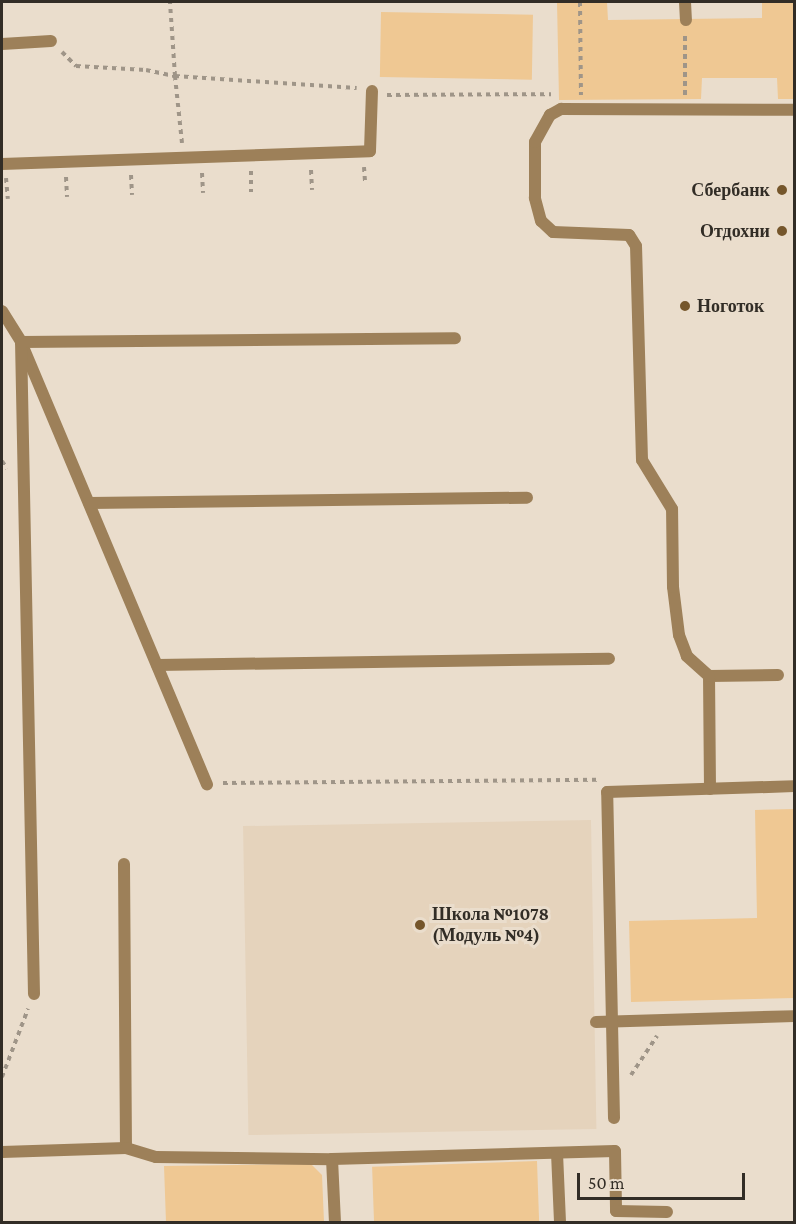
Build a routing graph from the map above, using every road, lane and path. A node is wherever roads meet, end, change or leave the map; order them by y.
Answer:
1 (170, 2) edge
2 (580, 2) edge
3 (685, 2) edge
4 (686, 20) joint
5 (51, 41) joint
6 (2, 44) edge
7 (175, 75) junction
8 (372, 91) junction
9 (570, 93) dead end
10 (581, 93) junction
11 (558, 94) dead end
12 (582, 107) junction
13 (686, 108) junction
14 (795, 110) edge
15 (184, 158) junction
16 (2, 164) edge
17 (2, 311) edge
18 (455, 338) dead end
19 (21, 342) junction
20 (527, 498) dead end
21 (89, 503) junction
22 (609, 659) dead end
23 (157, 665) junction
24 (778, 675) dead end
25 (709, 676) junction
26 (207, 784) joint
27 (795, 786) edge
28 (710, 789) junction
29 (607, 792) junction
30 (124, 864) dead end
31 (34, 994) joint
32 (795, 1017) edge
33 (669, 1020) junction
34 (596, 1022) dead end
35 (612, 1022) junction
36 (2, 1077) edge
37 (613, 1100) junction
38 (614, 1118) dead end
39 (126, 1148) junction
40 (2, 1152) edge
41 (557, 1153) junction
42 (332, 1160) junction
43 (667, 1212) dead end
44 (335, 1222) edge
45 (560, 1222) edge

1 - 7 path
2 - 10 path
3 - 4 lane
4 - 13 path
5 - 6 lane
5 - 7 path
7 - 8 path
7 - 15 path
8 - 11 path
8 - 15 lane
9 - 10 path
10 - 12 path
12 - 13 lane
12 - 25 lane
13 - 14 lane
15 - 16 lane
17 - 19 lane
18 - 19 lane
19 - 21 lane
19 - 31 lane
20 - 21 lane
21 - 23 lane
22 - 23 lane
23 - 26 lane
24 - 25 lane
25 - 28 lane
26 - 29 path
27 - 28 lane
28 - 29 lane
29 - 35 lane
30 - 39 lane
31 - 36 path
32 - 33 lane
33 - 35 lane
33 - 37 path
34 - 35 lane
35 - 37 lane
37 - 38 lane
39 - 40 lane
39 - 42 lane
41 - 42 lane
41 - 43 lane
41 - 45 lane
42 - 44 lane

